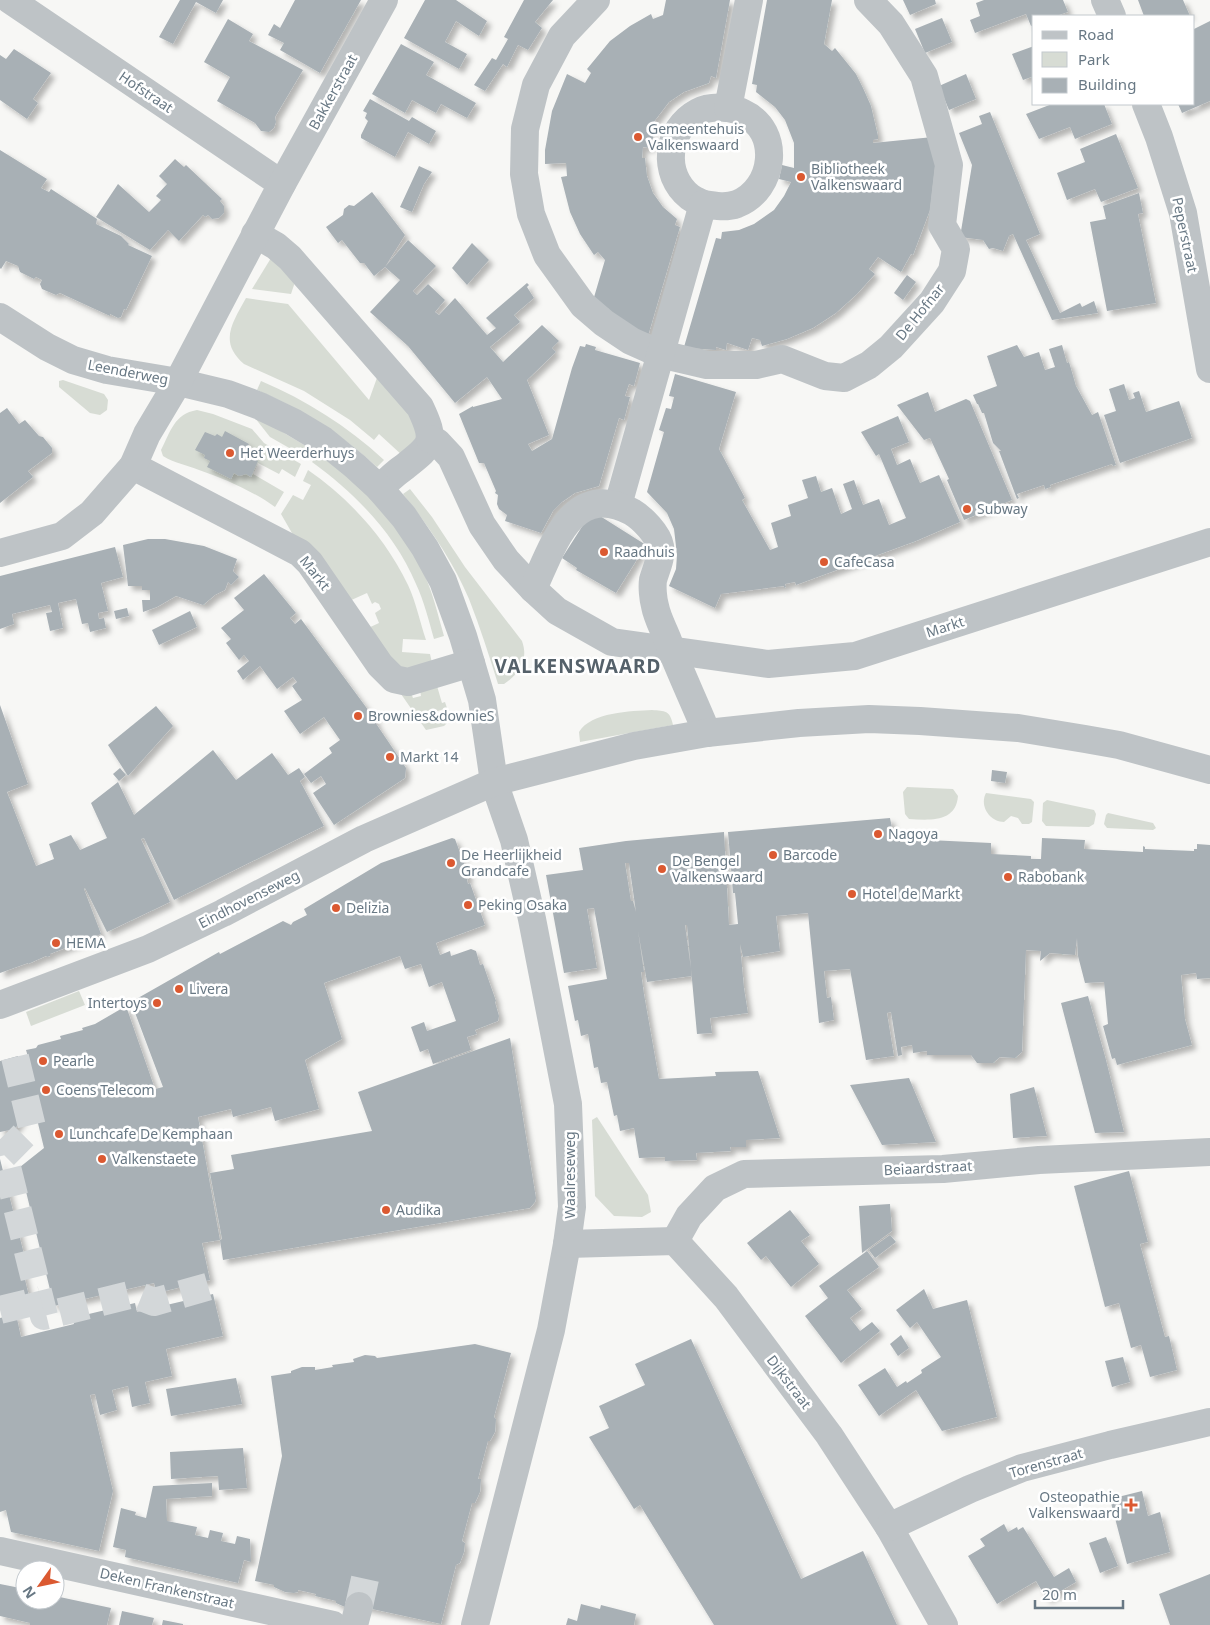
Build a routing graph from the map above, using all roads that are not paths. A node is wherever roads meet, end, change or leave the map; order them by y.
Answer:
1 (10, 0) edge
2 (384, 0) edge
3 (596, 0) edge
4 (748, 0) edge
5 (868, 0) edge
6 (1106, 0) edge
7 (1112, 15) edge
8 (1146, 105) edge
9 (728, 108) junction
10 (282, 184) junction
11 (703, 204) junction
12 (255, 234) junction
13 (0, 317) edge
14 (660, 354) junction
15 (1210, 369) edge
16 (178, 382) junction
17 (430, 439) junction
18 (133, 466) junction
19 (379, 488) junction
20 (618, 505) junction
21 (1210, 542) edge
22 (0, 553) edge
23 (533, 589) junction
24 (672, 650) junction
25 (471, 663) junction
26 (707, 733) junction
27 (1210, 770) edge
28 (494, 782) junction
29 (0, 1006) edge
30 (1210, 1152) edge
31 (675, 1241) junction
32 (567, 1244) junction
33 (1210, 1422) edge
34 (889, 1527) junction
35 (0, 1551) edge
36 (333, 1625) edge
37 (475, 1625) edge
38 (944, 1625) edge

1 - 10 street, Hofstraat
2 - 10 street, Bakkerstraat
3 - 14 street, De Hofnar
4 - 9 street
5 - 14 street, De Hofnar
6 - 7 street
8 - 15 street, Peperstraat
9 - 11 street
9 - 11 street
10 - 12 street
11 - 14 street
12 - 16 street
12 - 17 street
13 - 16 street, Leenderweg
14 - 20 street
16 - 18 street
16 - 19 street
17 - 19 street
17 - 23 street, Markt
18 - 22 street
18 - 25 street, Markt
19 - 25 street
20 - 23 street
20 - 24 street
21 - 24 street, Markt
23 - 24 street, Markt
24 - 26 street
25 - 28 street
26 - 27 street
26 - 28 street
28 - 29 street, Eindhovenseweg
28 - 32 street, Waalreseweg
30 - 31 street, Beiaardstraat
31 - 32 street
31 - 34 street, Dijkstraat
32 - 37 street, Waalreseweg
33 - 34 street, Torenstraat
34 - 38 street, Dijkstraat
35 - 36 street, Deken Frankenstraat

